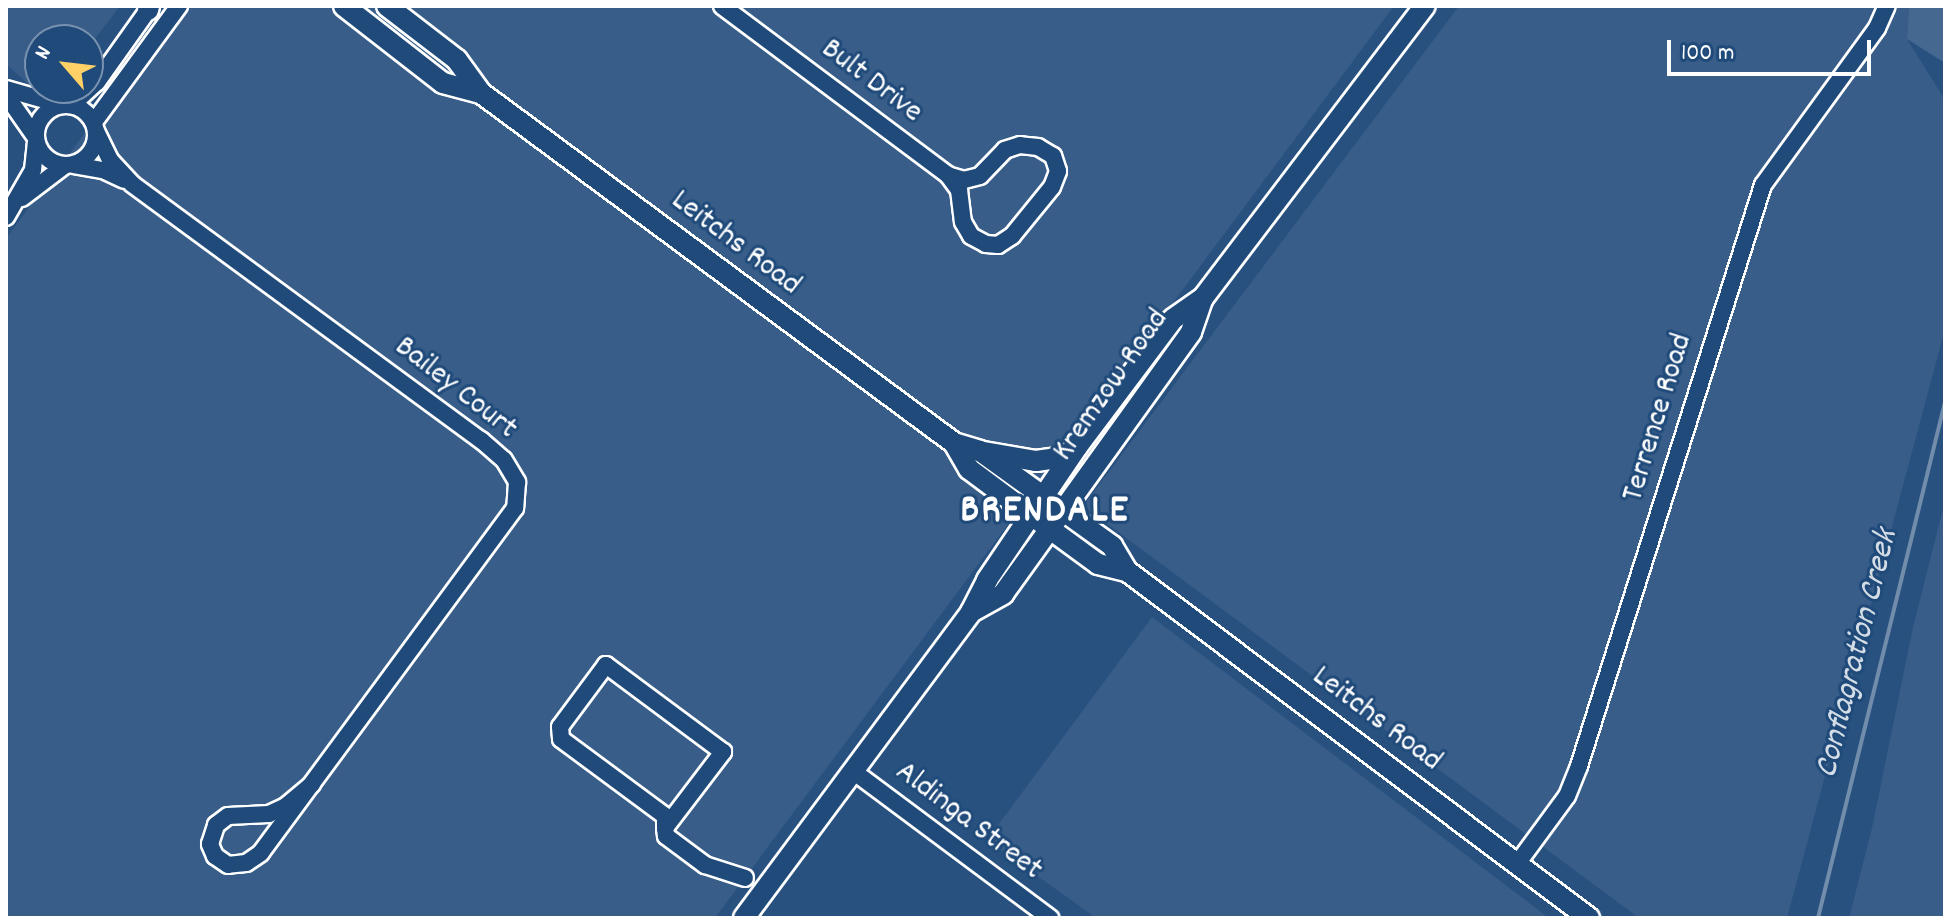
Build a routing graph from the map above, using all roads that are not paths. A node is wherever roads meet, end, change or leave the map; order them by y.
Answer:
1 (179, 6) edge
2 (335, 6) edge
3 (344, 6) edge
4 (387, 6) edge
5 (1425, 6) edge
6 (1887, 6) edge
7 (149, 7) edge
8 (724, 7) edge
9 (376, 30) junction
10 (6, 89) edge
11 (481, 93) junction
12 (6, 95) edge
13 (67, 105) junction
14 (95, 127) junction
15 (35, 138) junction
16 (69, 165) junction
17 (948, 175) junction
18 (132, 184) junction
19 (18, 201) junction
20 (6, 217) edge
21 (1203, 298) junction
22 (954, 443) junction
23 (1077, 447) junction
24 (980, 451) junction
25 (1043, 497) junction
26 (1061, 510) junction
27 (1031, 515) junction
28 (1049, 528) junction
29 (1127, 571) junction
30 (971, 612) junction
31 (853, 771) junction
32 (312, 784) junction
33 (665, 828) junction
34 (1517, 864) junction
35 (745, 878) dead end
36 (744, 918) edge
37 (1050, 918) edge
38 (1589, 918) edge

1 - 14 street
2 - 9 street
3 - 9 street, Leitchs Road
4 - 11 street, Leitchs Road
5 - 21 street, Kremzow Road
6 - 34 street, Terrence Road
7 - 13 street
8 - 17 street, Bult Drive
9 - 11 street, Leitchs Road
10 - 13 street
11 - 22 street, Leitchs Road
12 - 15 street
13 - 14 street
13 - 15 street
14 - 16 street
14 - 18 street, Bailey Court
15 - 16 street
15 - 19 street
16 - 18 street, Bailey Court
16 - 19 street
17 - 17 street
18 - 32 street, Bailey Court
19 - 20 street
21 - 23 street, Kremzow Road
21 - 26 street, Kremzow Road
22 - 24 street, Leitchs Road
22 - 27 street, Leitchs Road
23 - 24 street
23 - 25 street, Kremzow Road
24 - 25 street, Leitchs Road
25 - 26 street, Leitchs Road
25 - 27 street, Kremzow Road
26 - 28 street, Kremzow Road
26 - 29 street, Leitchs Road
27 - 28 street, Leitchs Road
27 - 30 street, Kremzow Road
28 - 29 street, Leitchs Road
28 - 30 street, Kremzow Road
29 - 34 street, Leitchs Road
30 - 31 street, Kremzow Road
31 - 36 street, Kremzow Road
31 - 37 street, Aldinga Street
32 - 32 street, Bailey Court
33 - 33 street
33 - 35 street
34 - 38 street, Leitchs Road

